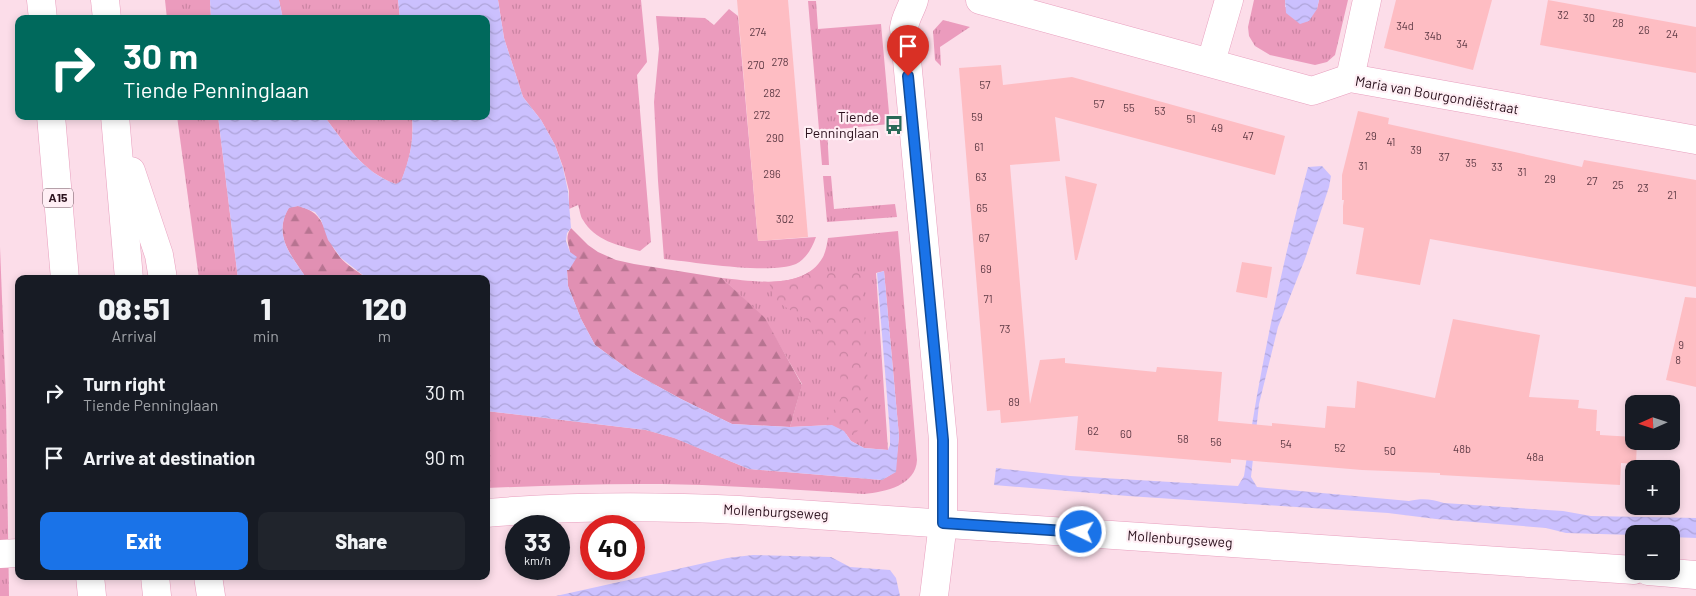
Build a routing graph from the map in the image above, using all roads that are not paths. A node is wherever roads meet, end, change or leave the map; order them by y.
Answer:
1 (41, 0) edge
2 (105, 0) edge
3 (914, 0) edge
4 (980, 0) edge
5 (1229, 0) edge
6 (1367, 0) edge
7 (43, 15) edge
8 (107, 15) edge
9 (1211, 62) junction
10 (1350, 78) junction
11 (51, 120) edge
12 (116, 123) edge
13 (1696, 140) edge
14 (65, 275) edge
15 (129, 275) edge
16 (162, 275) edge
17 (490, 513) edge
18 (943, 523) junction
19 (15, 553) edge
20 (0, 554) edge
21 (1625, 569) edge
22 (1680, 574) edge
23 (1696, 575) edge
24 (155, 580) edge
25 (209, 580) edge
26 (157, 596) edge
27 (211, 596) edge
28 (934, 596) edge

1 - 7 main road
2 - 8 main road
3 - 18 main road
4 - 9 main road, Maria van Bourgondiëstraat
5 - 9 main road
6 - 10 main road
9 - 10 main road, Maria van Bourgondiëstraat
10 - 13 main road, Maria van Bourgondiëstraat
11 - 14 main road, A15
12 - 15 main road
12 - 16 main road
17 - 18 main road, Mollenburgseweg
18 - 21 main road, Mollenburgseweg
18 - 28 main road
19 - 20 main road
22 - 23 main road
24 - 26 main road
25 - 27 main road

